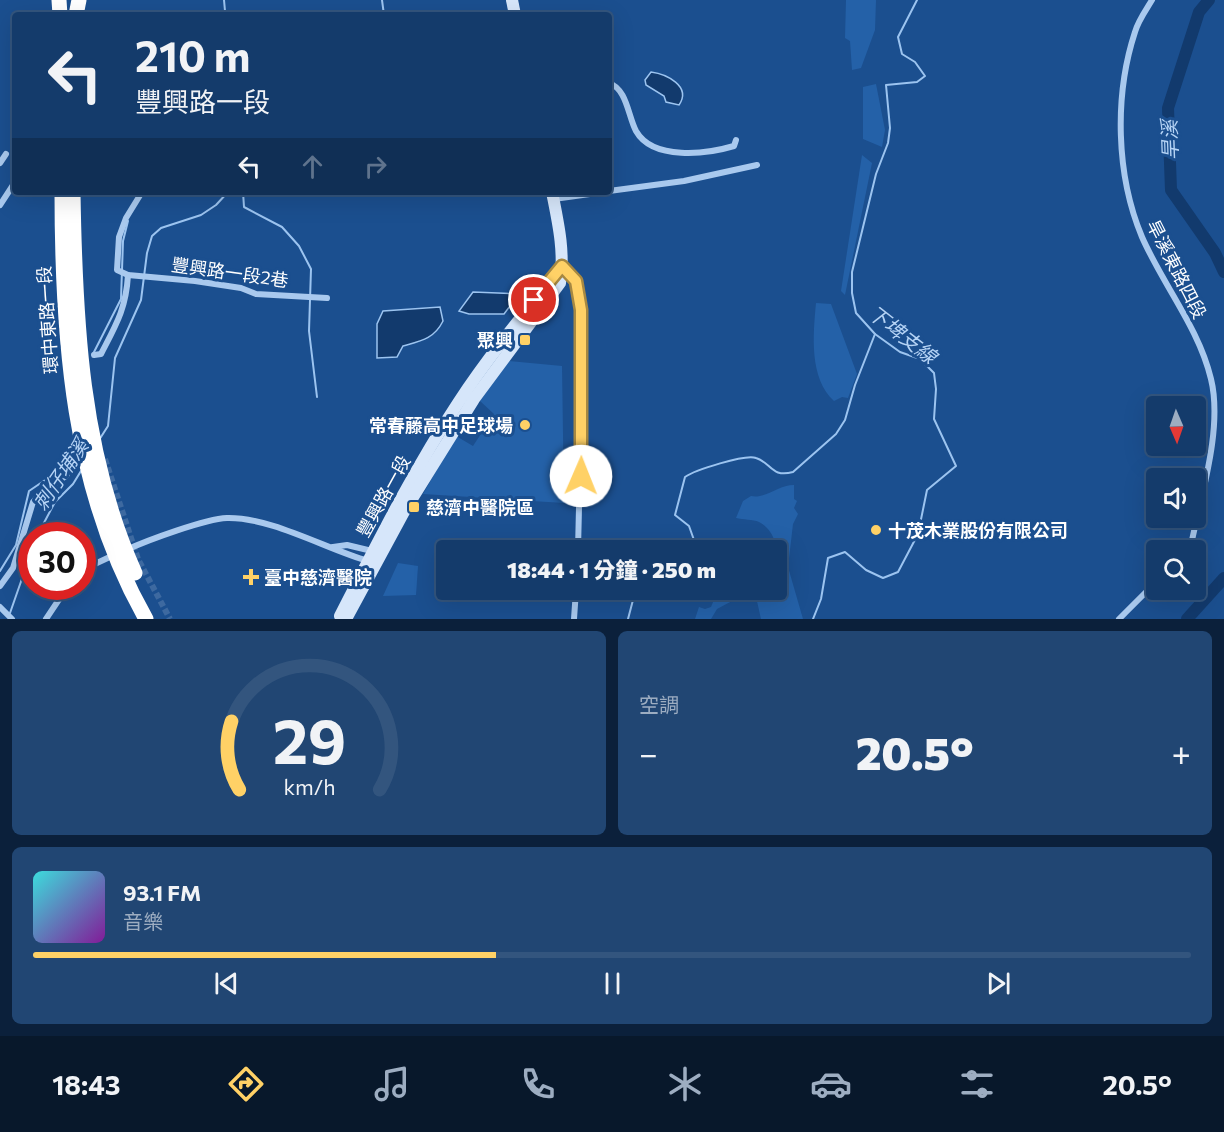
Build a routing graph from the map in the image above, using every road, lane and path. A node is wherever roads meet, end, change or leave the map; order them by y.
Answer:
1 (1152, 0) edge
2 (612, 85) edge
3 (736, 140) dead end
4 (6, 154) dead end
5 (0, 163) edge
6 (757, 165) dead end
7 (12, 186) edge
8 (612, 191) edge
9 (56, 195) edge
10 (62, 195) edge
11 (73, 195) edge
12 (79, 195) edge
13 (140, 195) edge
14 (552, 196) edge
15 (1, 202) edge
16 (562, 266) junction
17 (128, 276) junction
18 (327, 298) dead end
19 (94, 354) dead end
20 (92, 410) dead end
21 (76, 444) dead end
22 (74, 463) dead end
23 (578, 540) edge
24 (1192, 540) edge
25 (333, 547) junction
26 (375, 557) junction
27 (96, 564) edge
28 (0, 586) edge
29 (1146, 592) edge
30 (59, 600) edge
31 (575, 600) edge
32 (0, 607) edge
33 (12, 619) edge
34 (46, 619) edge
35 (146, 619) edge
36 (157, 619) edge
37 (338, 619) edge
38 (346, 619) edge
39 (574, 619) edge
40 (1119, 619) edge

1 - 24 street, 旱溪東路四段
2 - 3 street
4 - 5 street
6 - 8 street
7 - 15 street
9 - 21 street, 環中東路一段
10 - 35 highway, bridge
11 - 36 highway, bridge
12 - 20 street, 環中東路一段
13 - 17 street
14 - 16 street
16 - 23 street
16 - 26 street, 豐興路一段
17 - 18 street, 豐興路一段2巷
17 - 19 street
22 - 28 street
25 - 26 street
25 - 26 street
25 - 27 street
26 - 37 street, 豐興路一段
26 - 38 street, 豐興路一段
29 - 40 street
30 - 34 street
31 - 39 street
32 - 33 street

